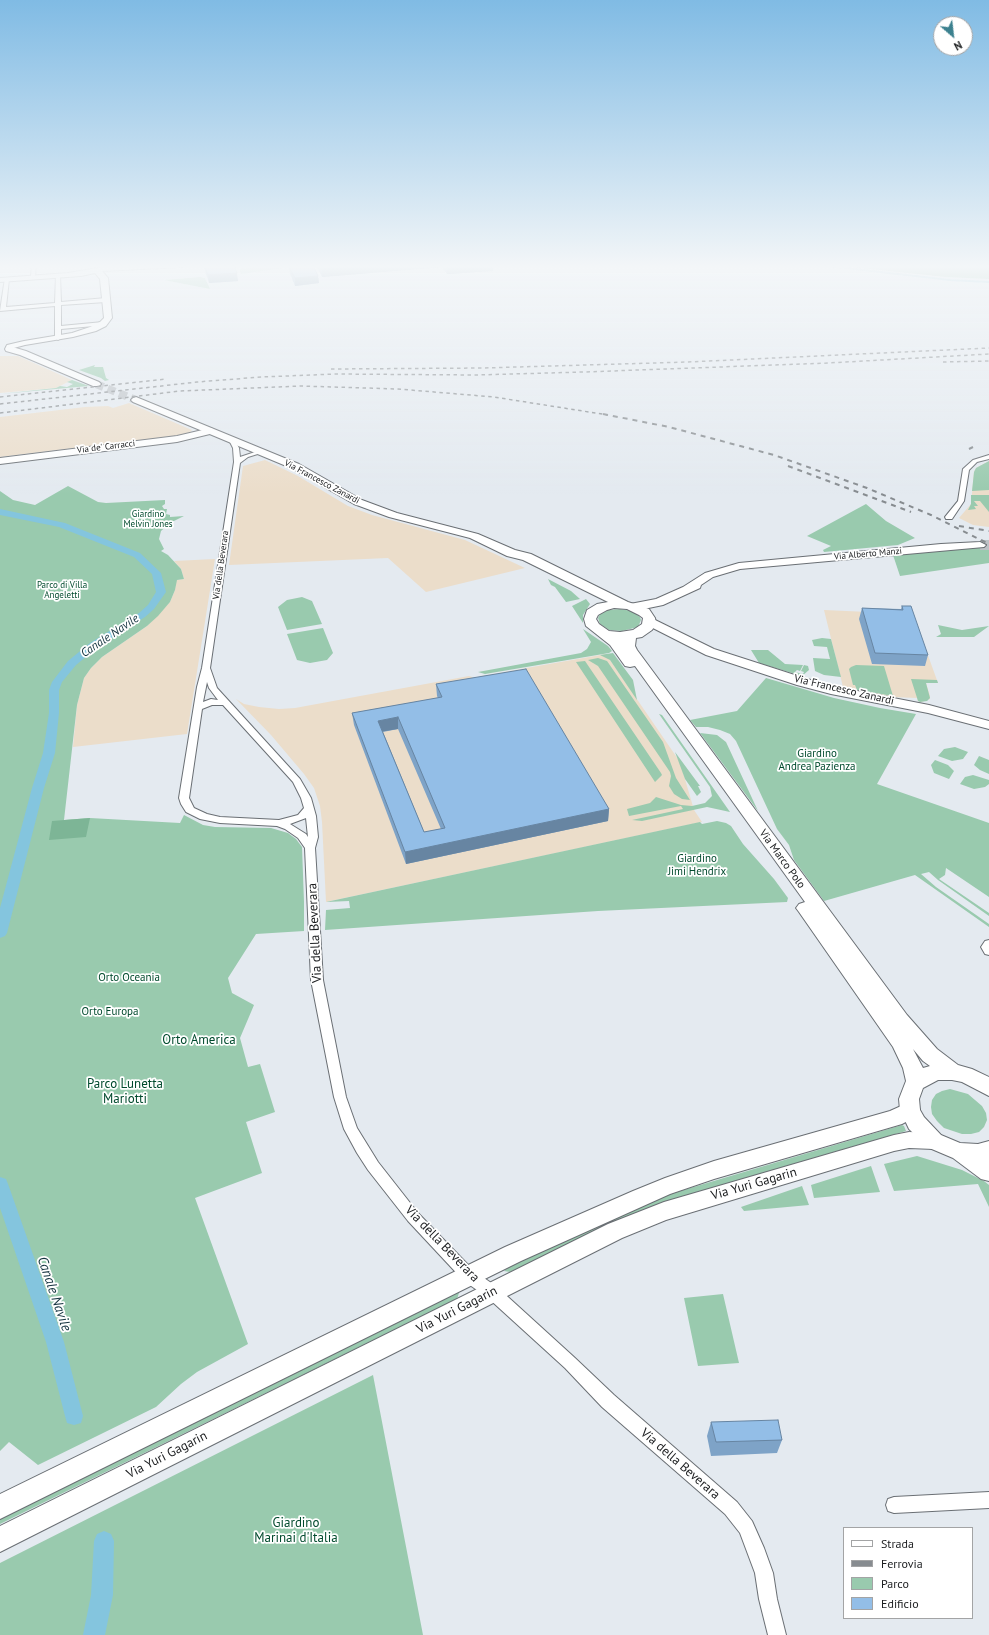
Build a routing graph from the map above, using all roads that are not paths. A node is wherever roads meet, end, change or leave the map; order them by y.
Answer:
1 (36, 341) edge
2 (6, 346) junction
3 (0, 353) edge
4 (27, 356) junction
5 (96, 384) tunnel mouth
6 (136, 400) tunnel mouth
7 (211, 431) junction
8 (232, 440) junction
9 (261, 452) junction
10 (989, 457) edge
11 (0, 461) edge
12 (237, 462) junction
13 (949, 517) dead end
14 (980, 545) tunnel mouth
15 (511, 553) junction
16 (666, 599) junction
17 (629, 606) junction
18 (594, 610) junction
19 (649, 619) junction
20 (605, 634) junction
21 (635, 634) junction
22 (679, 637) junction
23 (206, 668) junction
24 (226, 703) junction
25 (199, 707) junction
26 (989, 725) edge
27 (309, 808) junction
28 (278, 823) junction
29 (310, 848) junction
30 (989, 944) edge
31 (989, 951) edge
32 (952, 1072) junction
33 (916, 1082) junction
34 (987, 1085) edge
35 (910, 1110) junction
36 (934, 1141) junction
37 (989, 1150) edge
38 (960, 1152) junction
39 (989, 1172) edge
40 (469, 1276) junction
41 (492, 1292) junction
42 (989, 1500) edge
43 (0, 1506) edge
44 (894, 1506) dead end
45 (0, 1539) edge
46 (777, 1635) edge

1 - 2 main road
2 - 3 main road
2 - 4 main road
3 - 4 main road
4 - 5 main road
6 - 7 main road, Via Francesco Zanardi
7 - 8 main road, Via Francesco Zanardi
7 - 11 main road, Via de' Carracci
8 - 9 main road, Via Francesco Zanardi
8 - 12 street, Via della Beverara
9 - 12 street
9 - 15 main road, Via Francesco Zanardi
10 - 13 street
12 - 23 street, Via della Beverara
14 - 16 main road, Via Alberto Manzi
15 - 17 main road, Via Francesco Zanardi
15 - 18 main road, Via Francesco Zanardi
16 - 17 main road, Via Alberto Manzi
16 - 19 main road, Via Alberto Manzi
17 - 18 main road
17 - 19 main road, Via Francesco Zanardi
18 - 20 main road, Via Marco Polo
19 - 21 main road
19 - 22 main road, Via Francesco Zanardi
20 - 21 main road
20 - 33 main road, Via Marco Polo
21 - 22 main road, Via Francesco Zanardi
21 - 32 main road, Via Marco Polo
22 - 26 main road, Via Francesco Zanardi
23 - 24 street, Via della Beverara
23 - 25 street, Via della Beverara
24 - 25 street
24 - 27 street, Via della Beverara
25 - 28 street, Via della Beverara
27 - 28 street, Via della Beverara
27 - 29 street, Via della Beverara
28 - 29 street, Via della Beverara
29 - 40 street, Via della Beverara
30 - 31 street
32 - 33 main road
32 - 34 main road
33 - 35 main road
35 - 36 main road
35 - 40 main road, Via Yuri Gagarin
36 - 38 main road
36 - 41 main road, Via Yuri Gagarin
37 - 38 main road
38 - 39 main road
40 - 41 street, Via della Beverara
40 - 43 main road, Via Yuri Gagarin
41 - 45 main road, Via Yuri Gagarin
41 - 46 street, Via della Beverara
42 - 44 street

